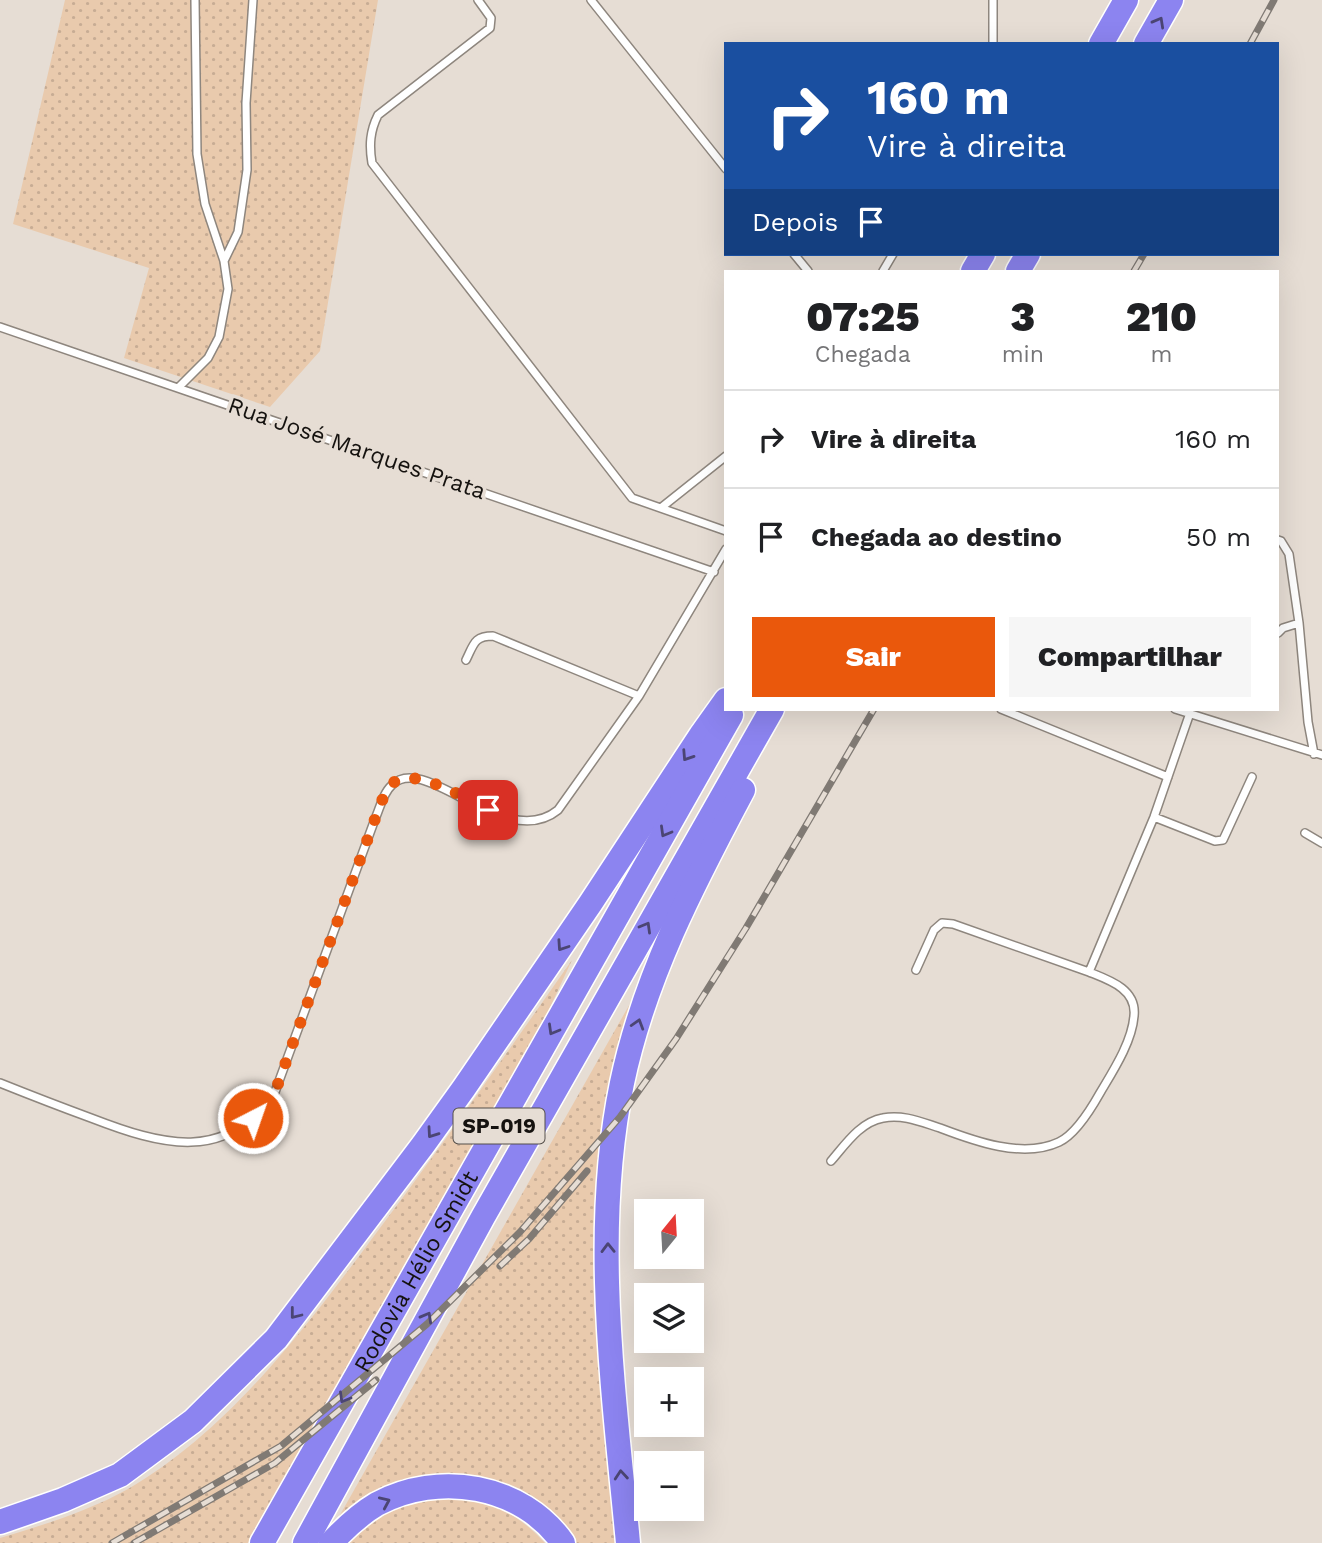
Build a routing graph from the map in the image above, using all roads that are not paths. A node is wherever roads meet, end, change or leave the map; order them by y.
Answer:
1 (195, 0) edge
2 (253, 0) edge
3 (478, 0) edge
4 (591, 0) edge
5 (993, 0) edge
6 (1106, 0) edge
7 (1126, 0) edge
8 (1171, 0) edge
9 (993, 42) edge
10 (1086, 42) edge
11 (1102, 42) edge
12 (1147, 42) edge
13 (724, 166) edge
14 (796, 256) edge
15 (224, 261) junction
16 (807, 270) edge
17 (0, 327) edge
18 (179, 387) junction
19 (724, 458) edge
20 (662, 507) junction
21 (724, 530) edge
22 (1279, 540) edge
23 (724, 553) edge
24 (714, 572) junction
25 (1299, 623) junction
26 (1279, 632) edge
27 (466, 660) dead end
28 (639, 696) junction
29 (724, 703) edge
30 (734, 711) edge
31 (771, 711) edge
32 (778, 711) edge
33 (1006, 711) edge
34 (1182, 711) edge
35 (1190, 713) junction
36 (1318, 755) edge
37 (1168, 777) junction
38 (1252, 778) dead end
39 (1154, 817) junction
40 (1305, 834) dead end
41 (1322, 843) edge
42 (916, 970) dead end
43 (1089, 972) junction
44 (0, 1083) edge
45 (831, 1161) dead end
46 (0, 1522) edge
47 (262, 1543) edge
48 (304, 1543) edge
49 (331, 1543) edge
50 (563, 1543) edge
51 (628, 1543) edge

1 - 15 lane
2 - 15 lane
3 - 20 lane
4 - 13 lane
5 - 9 lane
6 - 10 highway
7 - 11 highway
12 -> 8 highway
14 - 16 lane
15 - 18 lane
17 - 18 lane, Rua José Marques Prata
18 - 24 lane, Rua José Marques Prata
19 - 20 lane
20 - 21 lane
22 - 25 lane
23 - 24 lane
24 - 28 lane
25 - 26 lane
25 - 36 lane
27 - 28 lane
28 - 44 lane
29 -> 46 highway
30 -> 47 highway, Rodovia Hélio Smidt / SP-019
48 -> 31 highway, Rodovia Hélio Smidt / SP-019
51 -> 32 highway
33 - 37 lane
34 - 35 lane
35 - 36 lane
35 - 37 lane
37 - 39 lane
38 - 39 lane
39 - 43 lane
40 - 41 lane
42 - 43 lane
43 - 45 lane
49 -> 50 highway

